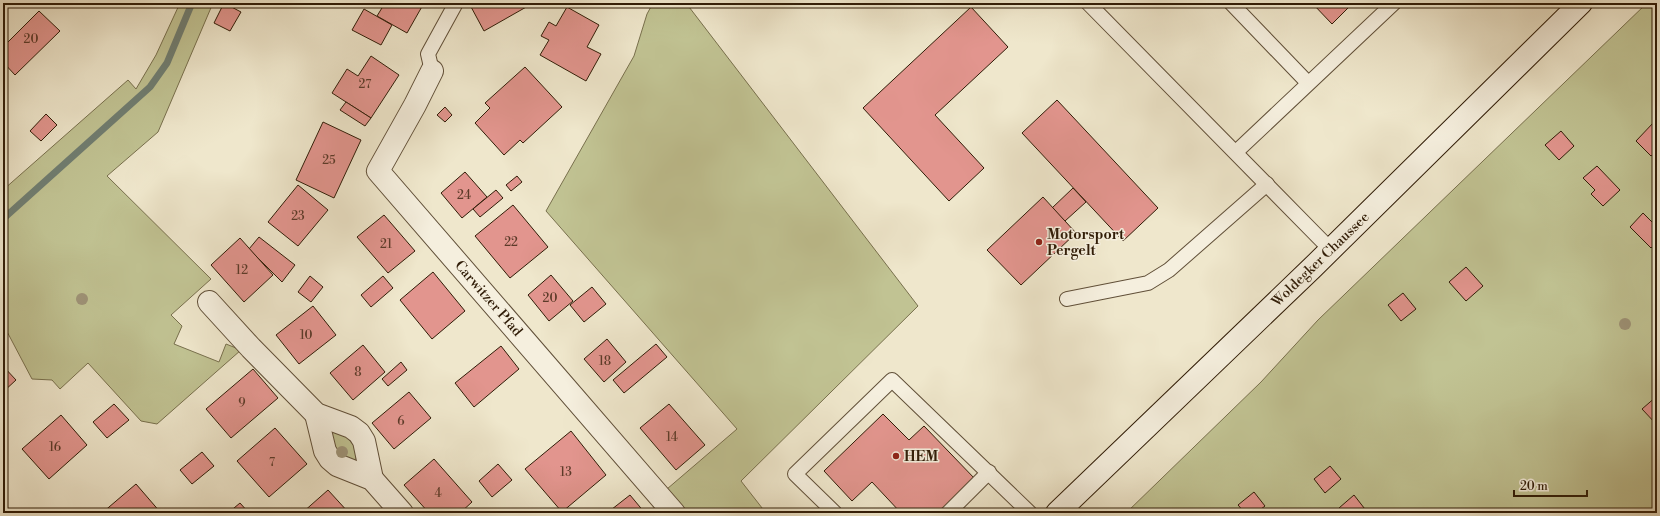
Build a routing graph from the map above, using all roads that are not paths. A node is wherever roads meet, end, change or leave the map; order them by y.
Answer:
1 (456, 3) edge
2 (1088, 3) edge
3 (1231, 3) edge
4 (1394, 3) edge
5 (1581, 3) edge
6 (432, 70) joint
7 (1308, 83) junction
8 (1236, 152) junction
9 (1267, 184) junction
10 (1331, 250) junction
11 (1067, 299) dead end
12 (209, 302) dead end
13 (316, 414) junction
14 (989, 472) junction
15 (372, 479) junction
16 (402, 513) edge
17 (674, 513) edge
18 (835, 513) edge
19 (948, 513) edge
20 (1030, 513) edge
21 (1057, 513) edge

1 - 6 lane
2 - 8 lane
3 - 7 lane
4 - 7 lane
5 - 10 street, Woldegker Chaussee
6 - 17 street, Carwitzer Pfad
7 - 8 lane
8 - 9 lane
9 - 10 lane
9 - 11 lane
10 - 21 street, Woldegker Chaussee
12 - 13 street
13 - 15 street
13 - 15 street
14 - 18 lane
14 - 19 lane
14 - 20 lane
15 - 16 street

